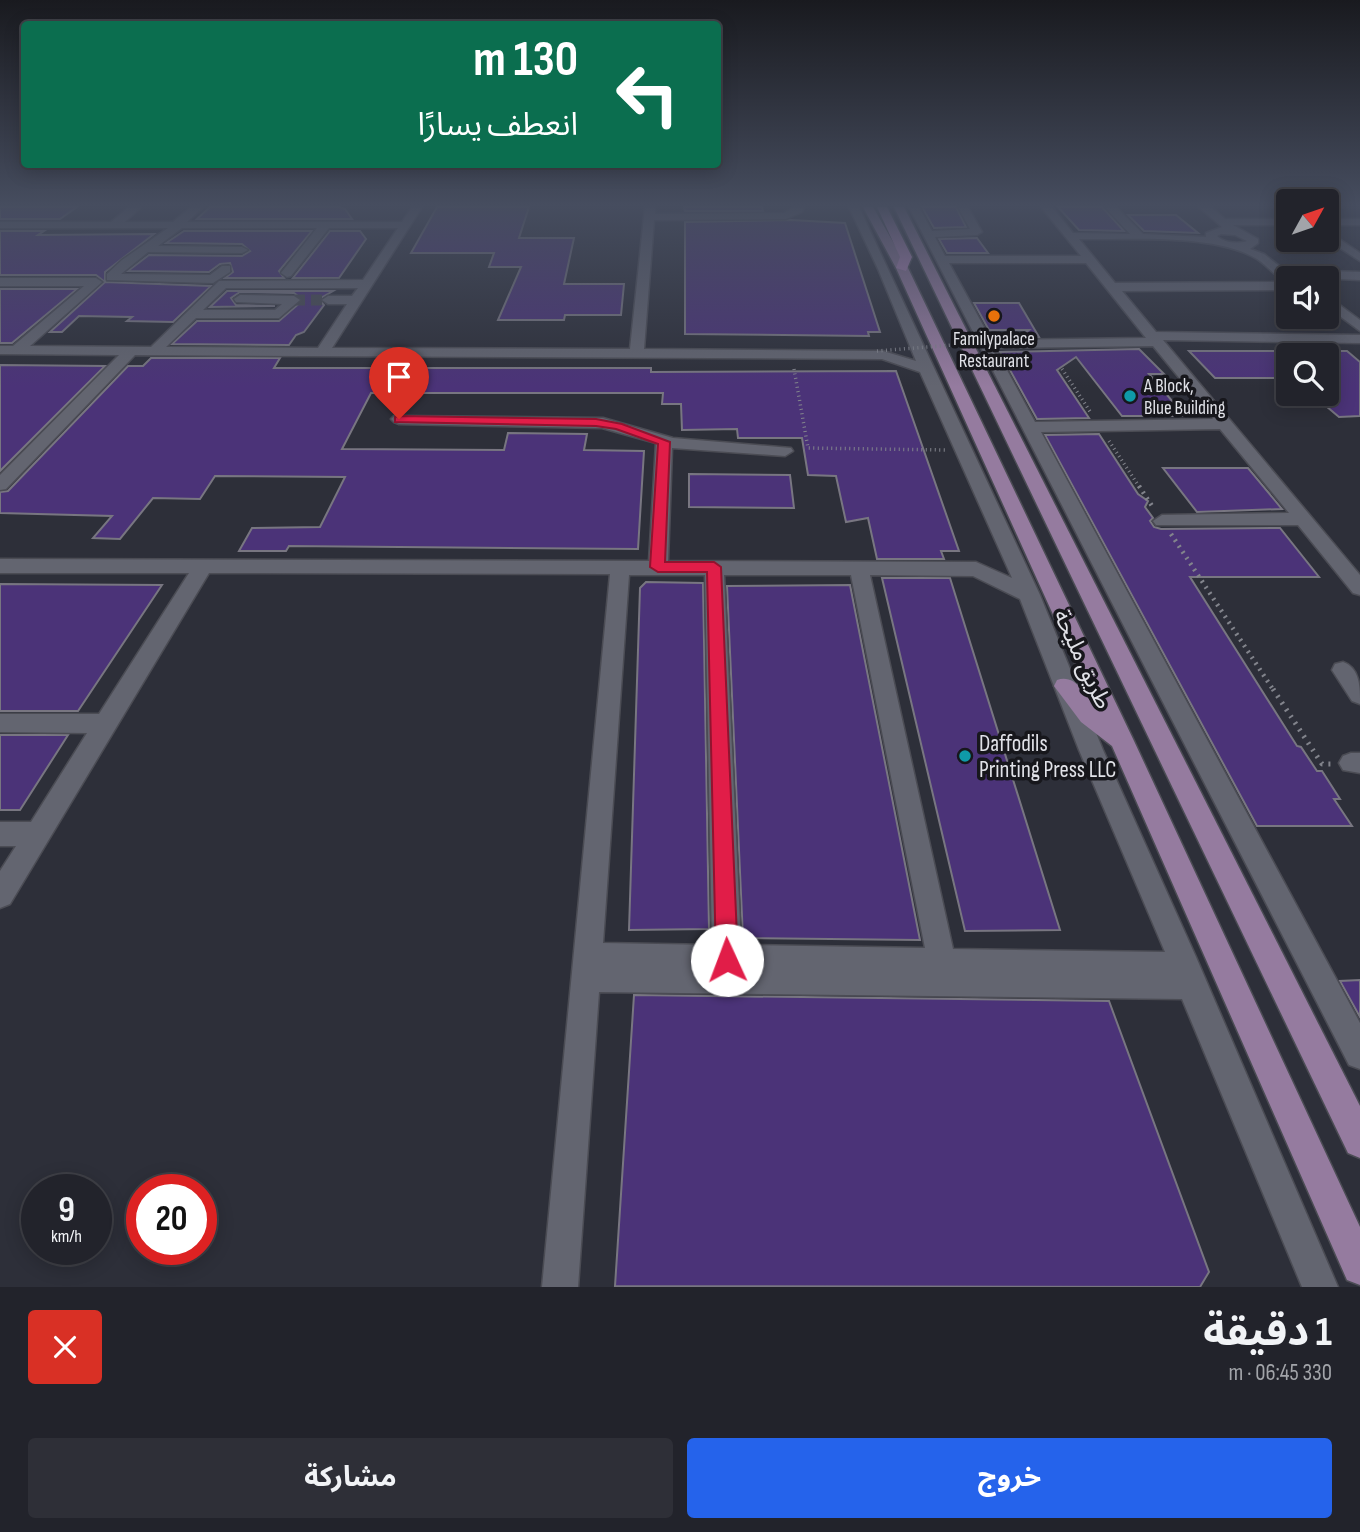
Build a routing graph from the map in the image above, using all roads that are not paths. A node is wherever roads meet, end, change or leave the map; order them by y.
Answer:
1 (123, 267) edge
2 (226, 267) edge
3 (292, 267) edge
4 (379, 267) edge
5 (645, 267) edge
6 (883, 267) edge
7 (929, 267) edge
8 (945, 267) edge
9 (1096, 267) edge
10 (902, 268) edge
11 (287, 273) dead end
12 (1339, 276) edge
13 (1360, 276) edge
14 (0, 282) edge
15 (368, 284) junction
16 (1276, 286) edge
17 (1112, 288) junction
18 (240, 299) dead end
19 (328, 300) tunnel mouth
20 (357, 300) junction
21 (1339, 310) edge
22 (191, 314) junction
23 (1339, 321) edge
24 (1360, 327) edge
25 (1360, 338) edge
26 (1153, 339) junction
27 (981, 344) junction
28 (10, 350) edge
29 (131, 351) junction
30 (154, 351) junction
31 (322, 352) junction
32 (880, 353) junction
33 (636, 354) junction
34 (922, 358) junction
35 (0, 360) edge
36 (399, 419) dead end
37 (1224, 424) junction
38 (1030, 427) junction
39 (664, 442) junction
40 (785, 452) dead end
41 (0, 485) edge
42 (1304, 519) junction
43 (1162, 520) road end
44 (1011, 551) junction
45 (204, 565) junction
46 (0, 566) edge
47 (620, 567) junction
48 (658, 567) junction
49 (714, 567) junction
50 (859, 568) junction
51 (976, 569) junction
52 (1360, 588) edge
53 (1030, 595) junction
54 (1343, 670) dead end
55 (1065, 686) junction
56 (1360, 695) edge
57 (0, 723) edge
58 (106, 724) junction
59 (1122, 741) junction
60 (0, 834) edge
61 (38, 834) junction
62 (0, 895) edge
63 (727, 960) junction
64 (942, 963) junction
65 (586, 967) junction
66 (1189, 976) junction
67 (1360, 1054) edge
68 (1360, 1140) edge
69 (1360, 1268) edge
70 (560, 1287) edge
71 (1320, 1287) edge

1 - 2 street
3 - 11 street
4 - 15 street
5 - 33 street
6 - 34 street
7 - 68 main road, طريق مليحة
8 - 27 street
9 - 17 street
10 - 59 main road, طريق مليحة
12 - 13 street
14 - 28 street
15 - 20 street
15 - 22 street
16 - 17 street
17 - 26 street
18 - 22 street
19 - 20 street
20 - 31 street
21 - 24 street
22 - 30 street
23 - 25 street
25 - 26 street
26 - 27 street
26 - 37 street
27 - 38 street
28 - 29 street
28 - 35 street
29 - 30 street
29 - 41 street
30 - 31 street
31 - 33 street
32 - 33 street
32 - 34 street
32 - 34 street
34 - 44 street
36 - 39 street
37 - 38 street
37 - 42 street
38 - 67 street
39 - 40 street
39 - 48 street
42 - 43 street
42 - 52 street
44 - 51 street
44 - 53 street
45 - 46 street
45 - 47 street
45 - 58 street
47 - 48 street
47 - 65 street
48 - 49 street
49 - 50 street
49 - 63 street
50 - 51 street
50 - 64 street
51 - 53 street
53 - 55 street
54 - 56 street
55 - 59 main road
55 - 66 street
57 - 58 street
58 - 61 street
59 - 69 main road, طريق مليحة
60 - 61 street
61 - 62 street
63 - 64 street
63 - 65 street
64 - 66 street
65 - 66 street
65 - 70 street
66 - 71 street

